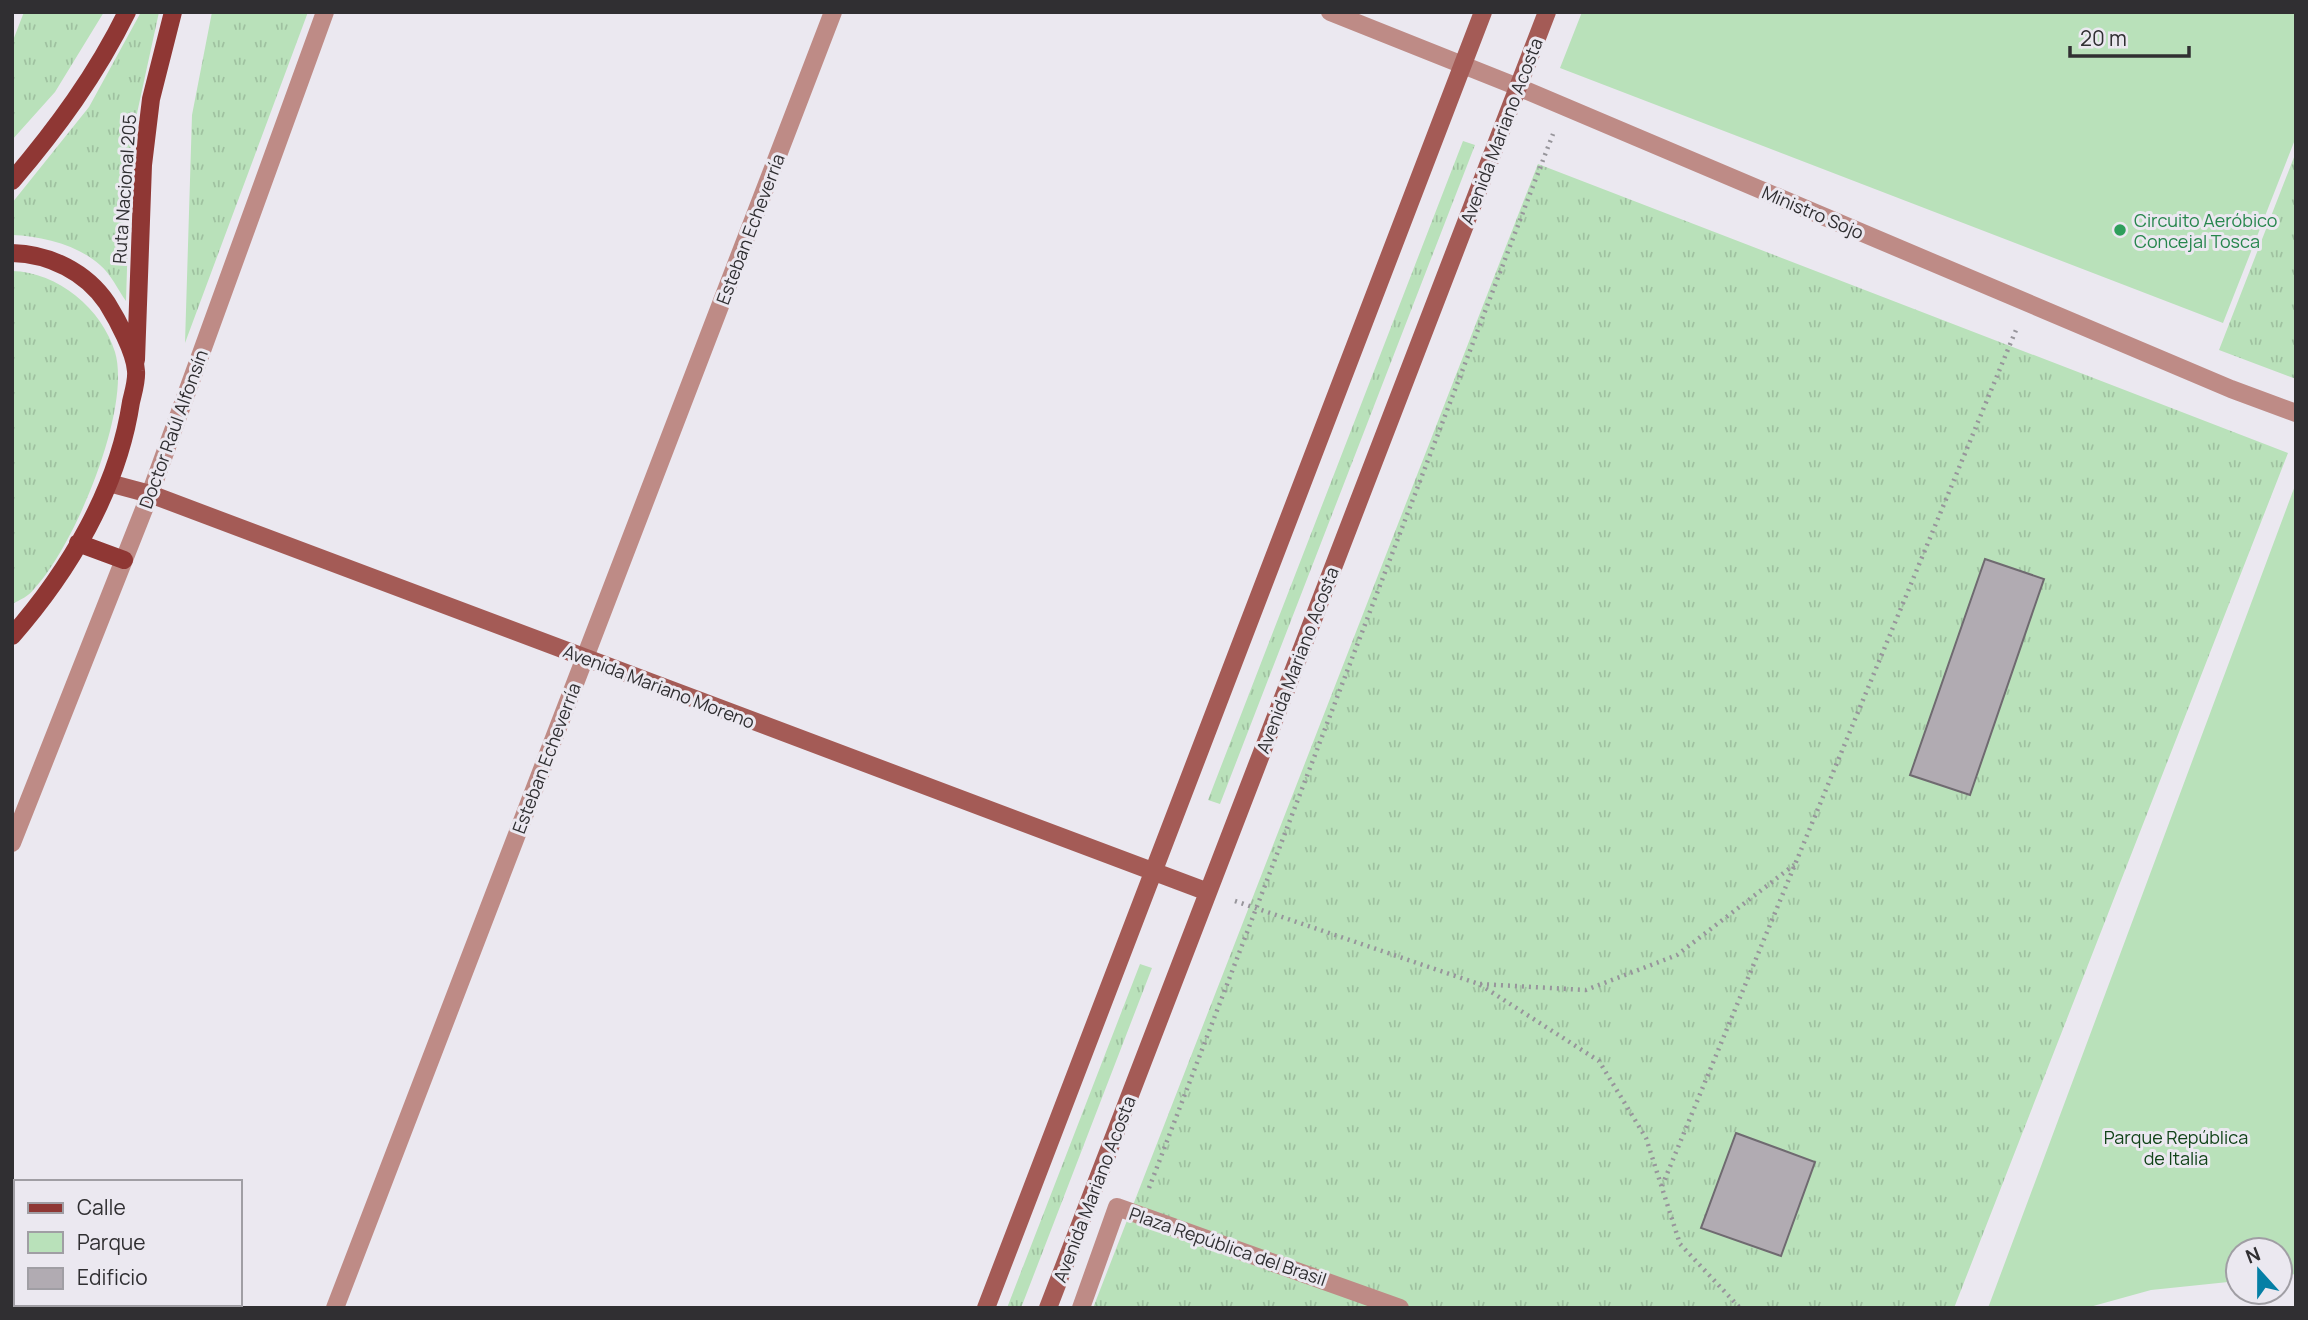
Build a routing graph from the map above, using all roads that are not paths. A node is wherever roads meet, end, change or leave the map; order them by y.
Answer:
1 (127, 12) edge
2 (173, 12) edge
3 (325, 12) edge
4 (833, 12) edge
5 (1330, 12) edge
6 (1483, 12) edge
7 (1547, 12) edge
8 (1463, 65) junction
9 (1518, 87) junction
10 (12, 181) edge
11 (12, 253) edge
12 (136, 371) junction
13 (2296, 413) edge
14 (109, 483) junction
15 (150, 494) junction
16 (78, 543) junction
17 (124, 560) junction
18 (42, 602) junction
19 (12, 620) edge
20 (12, 636) edge
21 (584, 659) junction
22 (12, 844) edge
23 (1153, 872) junction
24 (1208, 892) junction
25 (335, 1308) edge
26 (986, 1308) edge
27 (1048, 1308) edge
28 (1080, 1308) edge
29 (1400, 1308) edge

1 - 10 main road
2 - 12 main road, Ruta Nacional 205
3 - 15 street, Doctor Raúl Alfonsín
4 - 21 street, Esteban Echeverría
5 - 8 street, Ministro Sojo
6 - 8 main road
7 - 9 main road, Avenida Mariano Acosta
8 - 9 street, Ministro Sojo
8 - 23 main road
9 - 13 street, Ministro Sojo
9 - 24 main road, Avenida Mariano Acosta
11 - 12 main road, Ruta Nacional 205
12 - 14 main road, Ruta Nacional 205
14 - 15 main road, Avenida Mariano Moreno
14 - 16 main road, Ruta Nacional 205
15 - 17 street, Doctor Raúl Alfonsín
15 - 21 main road, Avenida Mariano Moreno
16 - 17 main road
16 - 18 main road, Ruta Nacional 205
17 - 22 street, Doctor Raúl Alfonsín
18 - 19 main road, Ruta Nacional 205
18 - 20 main road, Ruta Nacional 205
21 - 23 main road, Avenida Mariano Moreno
21 - 25 street, Esteban Echeverría
23 - 24 main road, Avenida Mariano Moreno
23 - 26 main road
24 - 27 main road, Avenida Mariano Acosta
28 - 29 street, Plaza República del Brasil

